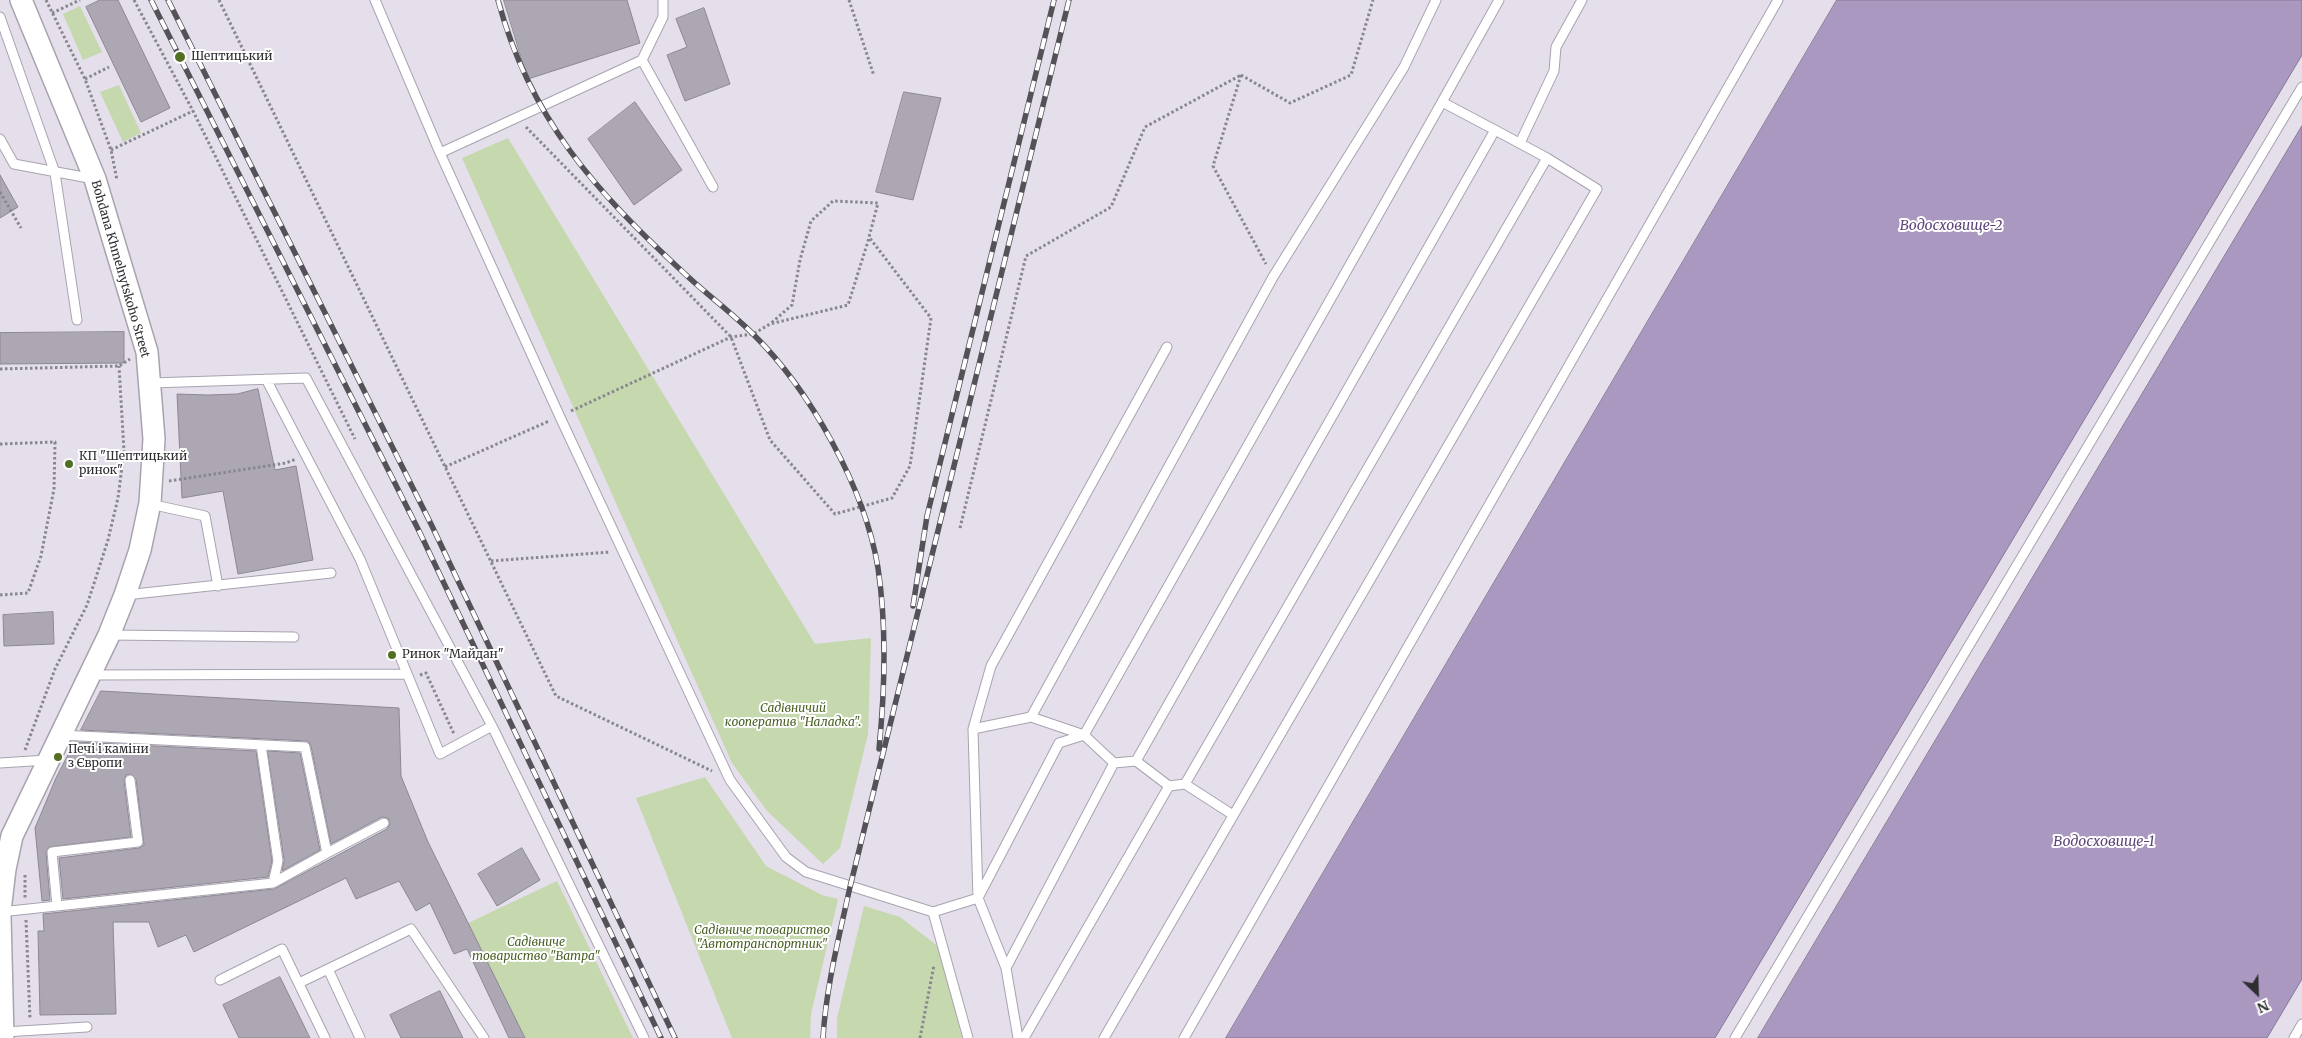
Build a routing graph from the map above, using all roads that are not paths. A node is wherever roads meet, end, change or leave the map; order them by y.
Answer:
1 (21, 0) edge
2 (375, 0) edge
3 (663, 0) edge
4 (1436, 0) edge
5 (1499, 0) edge
6 (1582, 0) edge
7 (1778, 0) edge
8 (0, 17) edge
9 (642, 60) junction
10 (2302, 87) edge
11 (1442, 102) junction
12 (1495, 130) junction
13 (0, 139) edge
14 (1520, 143) junction
15 (440, 153) junction
16 (1547, 158) junction
17 (55, 173) junction
18 (94, 179) junction
19 (713, 187) dead end
20 (77, 320) dead end
21 (1167, 347) dead end
22 (266, 379) junction
23 (151, 383) junction
24 (158, 506) junction
25 (331, 573) dead end
26 (218, 586) junction
27 (125, 596) junction
28 (109, 635) junction
29 (294, 637) dead end
30 (89, 674) junction
31 (406, 674) junction
32 (1031, 718) junction
33 (492, 726) junction
34 (973, 729) junction
35 (1084, 735) junction
36 (60, 736) junction
37 (261, 745) junction
38 (48, 760) junction
39 (1136, 761) junction
40 (0, 763) edge
41 (1114, 764) junction
42 (130, 780) dead end
43 (1186, 784) junction
44 (1169, 786) junction
45 (1233, 815) junction
46 (384, 823) dead end
47 (327, 853) junction
48 (10, 865) edge
49 (273, 883) junction
50 (978, 898) junction
51 (57, 906) junction
52 (0, 912) edge
53 (933, 912) junction
54 (0, 916) edge
55 (1006, 968) junction
56 (328, 969) junction
57 (220, 980) dead end
58 (299, 983) junction
59 (2302, 1024) edge
60 (87, 1027) dead end
61 (3, 1035) edge
62 (325, 1038) edge
63 (360, 1038) edge
64 (484, 1038) edge
65 (644, 1038) edge
66 (968, 1038) edge
67 (1018, 1038) edge
68 (1024, 1038) edge
69 (1104, 1038) edge
70 (1184, 1038) edge
71 (1735, 1038) edge
72 (2294, 1038) edge

1 - 18 street, Bohdana Khmelnytskoho Street
2 - 15 lane
3 - 9 lane
4 - 32 lane
5 - 11 lane
6 - 14 lane
7 - 70 lane
8 - 17 lane
9 - 15 lane
9 - 19 lane
10 - 71 lane
11 - 12 lane
11 - 35 lane
12 - 14 lane
12 - 39 lane
13 - 17 lane
14 - 16 lane
15 - 53 lane
16 - 43 lane
16 - 45 lane
17 - 18 lane
17 - 20 lane
18 - 23 street, Bohdana Khmelnytskoho Street
21 - 34 lane
22 - 23 lane
22 - 31 lane
22 - 33 lane
23 - 24 street, Bohdana Khmelnytskoho Street
24 - 26 lane
24 - 27 street, Bohdana Khmelnytskoho Street
25 - 26 lane
26 - 27 lane
27 - 28 street, Bohdana Khmelnytskoho Street
28 - 29 lane
28 - 30 street, Bohdana Khmelnytskoho Street
30 - 31 lane
30 - 36 street, Bohdana Khmelnytskoho Street
31 - 33 lane
32 - 34 lane
32 - 35 lane
33 - 65 lane
34 - 50 lane
35 - 41 lane
35 - 50 lane
36 - 37 lane
36 - 38 street, Bohdana Khmelnytskoho Street
37 - 47 lane
37 - 49 lane
38 - 40 lane
38 - 48 street, Bohdana Khmelnytskoho Street
39 - 41 lane
39 - 44 lane
41 - 55 lane
42 - 51 lane
43 - 44 lane
43 - 45 lane
44 - 68 lane
45 - 69 lane
46 - 47 lane
47 - 49 lane
48 - 52 street, Bohdana Khmelnytskoho Street
49 - 51 lane
50 - 53 lane
50 - 55 lane
51 - 52 lane
53 - 66 lane
54 - 61 street
55 - 67 lane
56 - 58 lane
56 - 63 lane
56 - 64 lane
57 - 58 lane
58 - 62 lane
59 - 72 lane
60 - 61 lane

